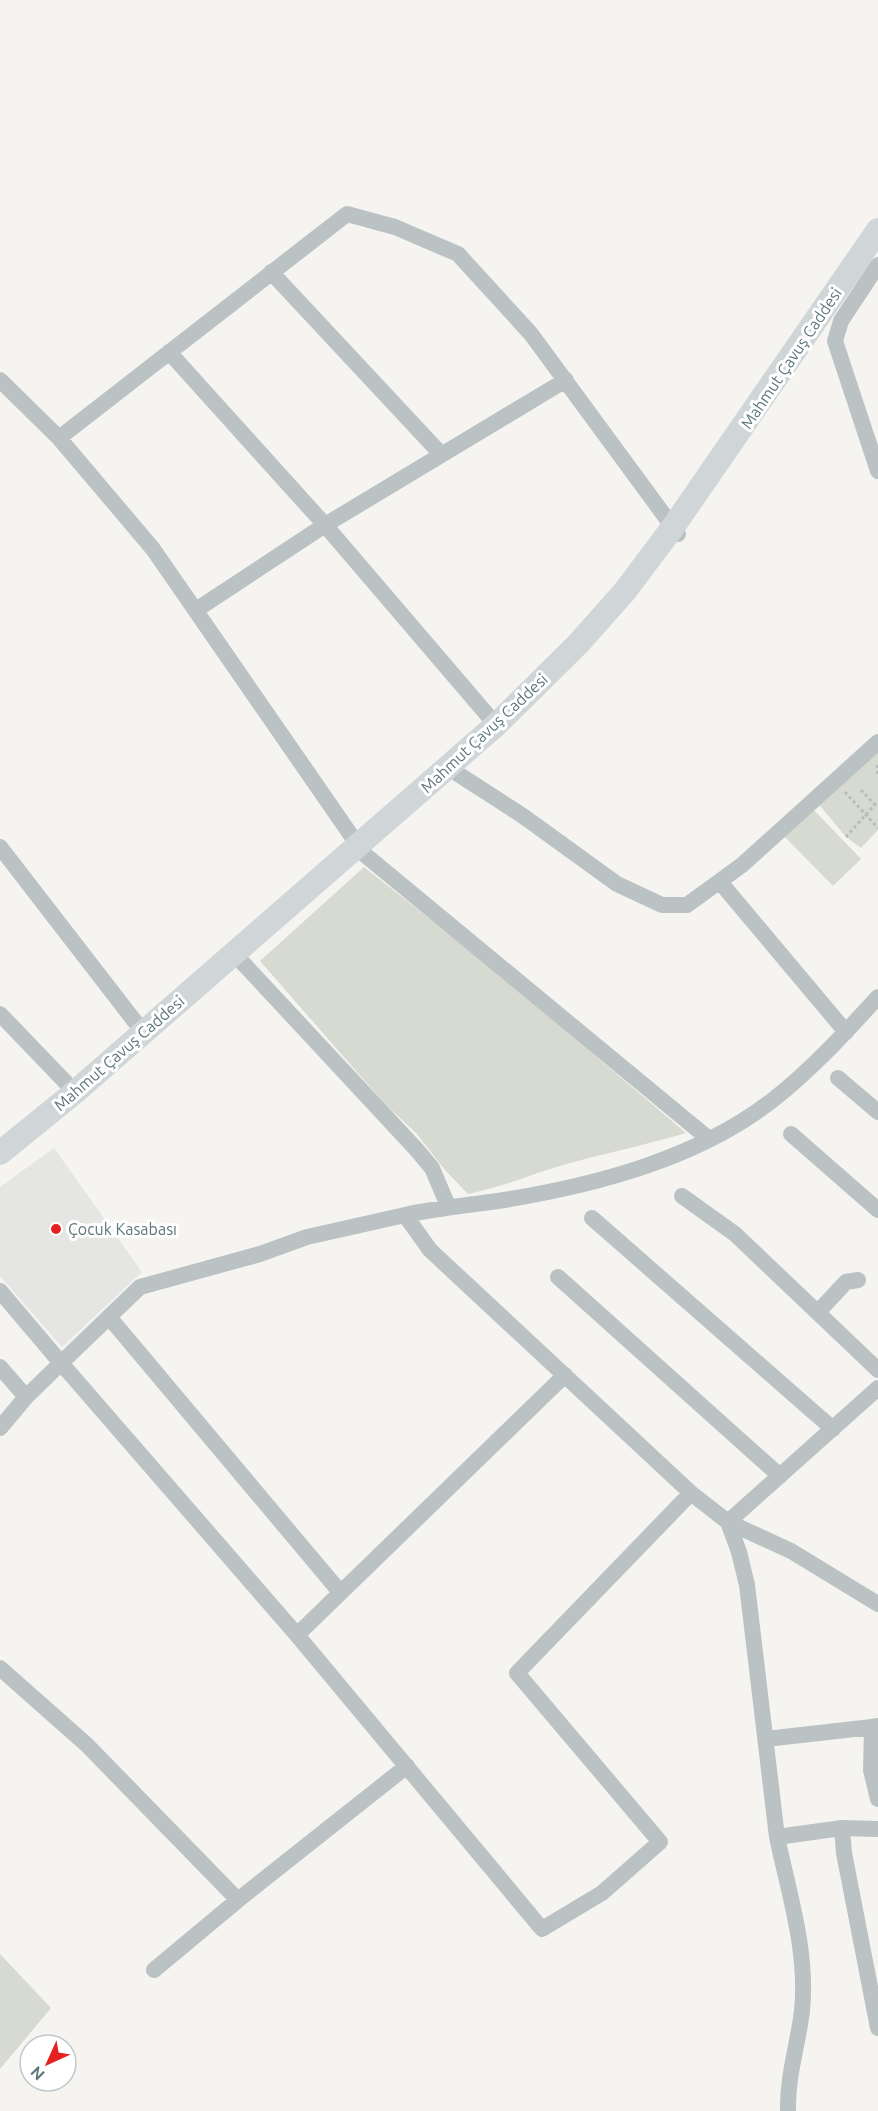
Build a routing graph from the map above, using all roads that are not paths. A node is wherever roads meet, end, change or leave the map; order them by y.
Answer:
1 (878, 230) edge
2 (878, 254) edge
3 (878, 265) edge
4 (271, 272) junction
5 (828, 338) junction
6 (169, 352) junction
7 (0, 380) edge
8 (566, 380) junction
9 (59, 438) junction
10 (440, 453) junction
11 (878, 471) edge
12 (325, 525) junction
13 (677, 532) junction
14 (196, 610) junction
15 (496, 725) junction
16 (878, 742) edge
17 (458, 774) junction
18 (0, 846) edge
19 (361, 850) junction
20 (720, 882) junction
21 (242, 961) junction
22 (878, 997) edge
23 (0, 1014) edge
24 (143, 1032) junction
25 (846, 1032) junction
26 (838, 1078) dead end
27 (75, 1092) junction
28 (878, 1112) edge
29 (791, 1134) dead end
30 (709, 1139) junction
31 (0, 1153) edge
32 (0, 1165) edge
33 (682, 1196) dead end
34 (448, 1206) junction
35 (878, 1210) edge
36 (405, 1215) junction
37 (592, 1218) dead end
38 (558, 1277) dead end
39 (858, 1280) dead end
40 (0, 1291) edge
41 (818, 1312) junction
42 (109, 1317) junction
43 (61, 1363) junction
44 (0, 1367) edge
45 (878, 1370) edge
46 (565, 1375) junction
47 (878, 1388) edge
48 (26, 1397) junction
49 (0, 1428) edge
50 (833, 1429) junction
51 (780, 1476) junction
52 (691, 1493) junction
53 (728, 1522) junction
54 (340, 1592) junction
55 (878, 1604) edge
56 (297, 1635) junction
57 (0, 1668) edge
58 (875, 1726) edge
59 (766, 1739) junction
60 (407, 1767) junction
61 (878, 1799) edge
62 (842, 1828) junction
63 (878, 1829) edge
64 (777, 1838) junction
65 (238, 1900) junction
66 (154, 1970) dead end
67 (878, 2028) edge
68 (788, 2111) edge

1 - 13 main road, Mahmut Çavuş Caddesi
2 - 5 main road
3 - 5 street
4 - 6 street
4 - 8 street
4 - 10 street
5 - 11 street
5 - 13 main road
6 - 9 street
6 - 12 street
7 - 9 street
8 - 10 street
8 - 13 street
9 - 14 street
10 - 12 street
12 - 14 street
12 - 15 street
13 - 15 main road, Mahmut Çavuş Caddesi
13 - 17 main road
14 - 19 street
15 - 19 main road, Mahmut Çavuş Caddesi
16 - 20 street
17 - 19 main road
17 - 20 street
18 - 24 street
19 - 21 main road
19 - 24 main road, Mahmut Çavuş Caddesi
19 - 30 street
20 - 25 street
21 - 32 main road
21 - 34 street
22 - 25 street
23 - 27 street
24 - 27 main road, Mahmut Çavuş Caddesi
25 - 30 street
26 - 28 street
27 - 31 main road, Mahmut Çavuş Caddesi
29 - 35 street
30 - 34 street
33 - 41 street
34 - 36 street
36 - 42 street
36 - 46 street
37 - 50 street
38 - 51 street
39 - 41 street
40 - 43 street
41 - 45 street
42 - 43 street
42 - 54 street
43 - 48 street
43 - 56 street
44 - 48 street
46 - 52 street
46 - 54 street
47 - 50 street
48 - 49 street
50 - 51 street
51 - 53 street
52 - 53 street
52 - 60 street
53 - 55 street
53 - 59 street
54 - 56 street
56 - 60 street
57 - 65 street
58 - 59 street
58 - 61 street
59 - 64 street
60 - 65 street
62 - 63 street
62 - 64 street
62 - 67 street
64 - 68 street
65 - 66 street

